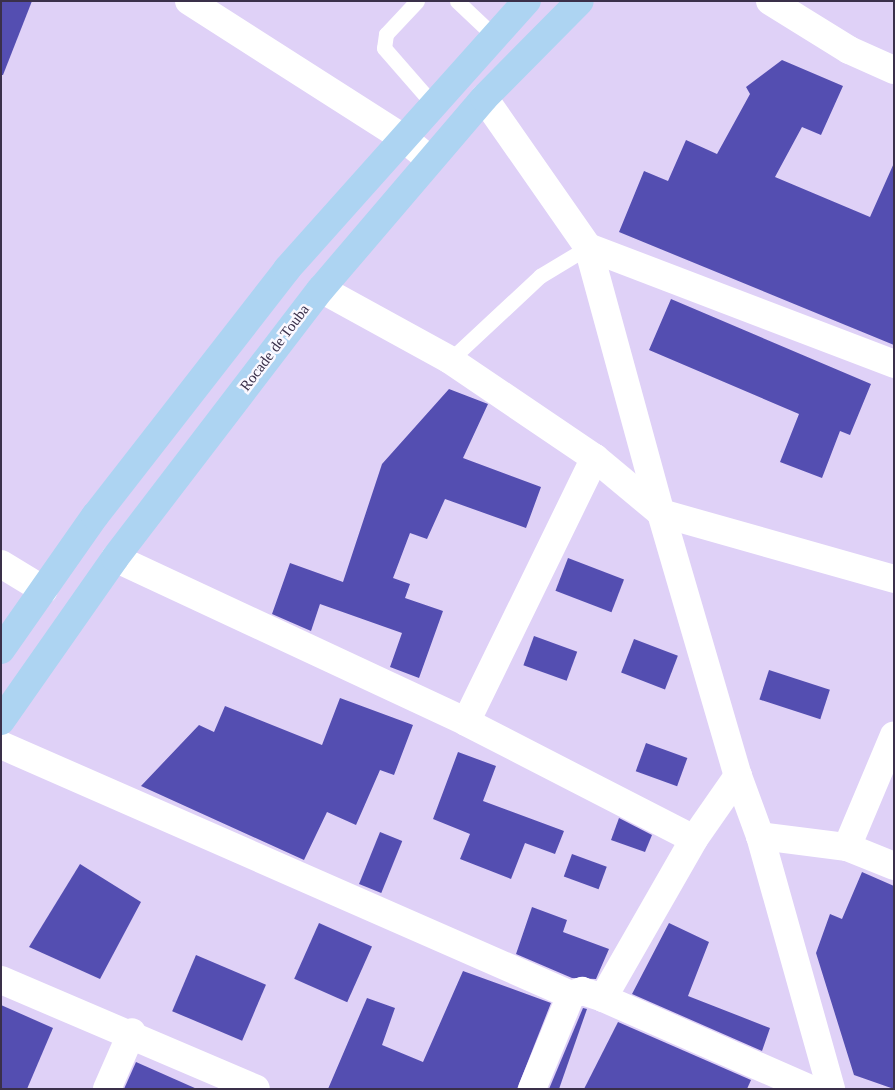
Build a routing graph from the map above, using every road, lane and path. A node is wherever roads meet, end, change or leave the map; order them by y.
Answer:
1 (189, 1) edge
2 (417, 1) edge
3 (457, 1) edge
4 (580, 1) edge
5 (770, 1) edge
6 (523, 5) edge
7 (494, 36) junction
8 (536, 46) junction
9 (894, 70) edge
10 (484, 98) junction
11 (432, 103) junction
12 (402, 137) junction
13 (430, 160) junction
14 (588, 247) junction
15 (321, 289) junction
16 (450, 360) junction
17 (894, 364) edge
18 (595, 458) junction
19 (661, 513) junction
20 (115, 558) junction
21 (1, 564) edge
22 (894, 580) edge
23 (44, 590) junction
24 (1, 650) edge
25 (1, 721) edge
26 (466, 722) junction
27 (894, 734) edge
28 (1, 745) edge
29 (738, 776) junction
30 (760, 836) junction
31 (694, 839) junction
32 (847, 847) junction
33 (894, 866) edge
34 (1, 980) edge
35 (571, 995) junction
36 (603, 998) junction
37 (132, 1032) junction
38 (830, 1085) edge
39 (107, 1089) edge
40 (256, 1089) edge
41 (532, 1089) edge

1 - 12 street
2 - 11 lane
3 - 7 lane
4 - 8 main road, Rocade de Touba
5 - 9 street
6 - 7 main road
6 - 8 main road
7 - 11 main road
8 - 10 main road, Rocade de Touba
10 - 13 main road, Rocade de Touba
10 - 14 street
11 - 12 main road
12 - 13 street
12 - 23 main road
13 - 15 main road, Rocade de Touba
14 - 16 lane
14 - 17 street
14 - 19 street
15 - 16 street
15 - 20 main road, Rocade de Touba
16 - 18 street
18 - 19 street
18 - 26 street
19 - 22 street
19 - 29 street
20 - 25 main road, Rocade de Touba
20 - 26 street
21 - 23 street
23 - 24 main road
26 - 31 street
27 - 32 street
28 - 35 street
29 - 30 street
29 - 31 street
30 - 32 street
30 - 38 street
31 - 36 street
32 - 33 street
34 - 37 street
35 - 36 street
35 - 41 street
36 - 38 street
37 - 39 street
37 - 40 street

